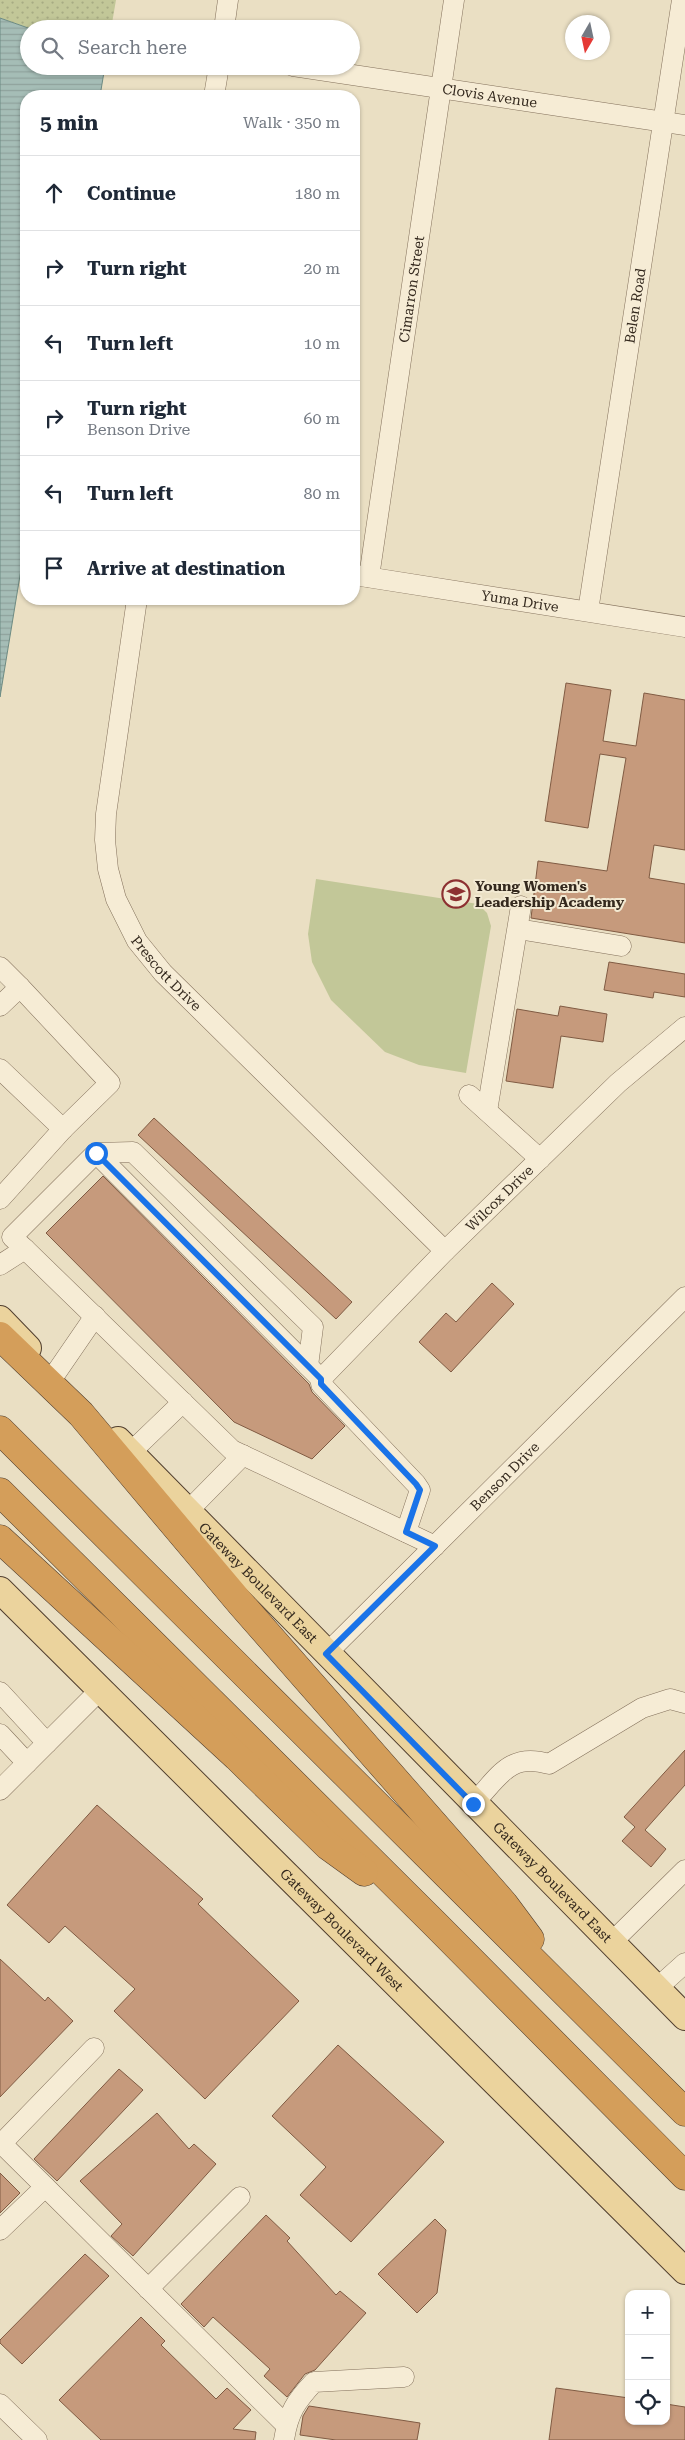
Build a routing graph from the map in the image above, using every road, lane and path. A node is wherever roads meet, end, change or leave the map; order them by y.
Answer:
1 (228, 0) edge
2 (454, 0) edge
3 (682, 0) edge
4 (225, 20) edge
5 (218, 75) edge
6 (351, 75) edge
7 (440, 89) junction
8 (215, 90) edge
9 (664, 122) junction
10 (685, 125) edge
11 (361, 576) edge
12 (137, 605) edge
13 (588, 611) junction
14 (685, 627) edge
15 (522, 906) dead end
16 (518, 929) junction
17 (621, 946) dead end
18 (0, 968) edge
19 (7, 996) edge
20 (685, 1026) edge
21 (0, 1069) edge
22 (469, 1095) dead end
23 (487, 1111) junction
24 (63, 1129) junction
25 (96, 1153) junction
26 (540, 1158) junction
27 (0, 1199) edge
28 (25, 1249) junction
29 (446, 1251) junction
30 (0, 1265) edge
31 (685, 1297) edge
32 (95, 1316) junction
33 (0, 1319) edge
34 (0, 1336) edge
35 (314, 1372) junction
36 (52, 1379) junction
37 (183, 1402) junction
38 (0, 1430) edge
39 (130, 1453) junction
40 (243, 1455) junction
41 (0, 1492) edge
42 (187, 1512) junction
43 (406, 1532) junction
44 (0, 1538) edge
45 (435, 1546) junction
46 (2, 1597) edge
47 (326, 1654) junction
48 (100, 1690) junction
49 (0, 1692) edge
50 (685, 1703) edge
51 (0, 1734) edge
52 (47, 1743) junction
53 (27, 1763) junction
54 (0, 1790) edge
55 (473, 1804) junction
56 (685, 1870) edge
57 (435, 1924) junction
58 (611, 1944) junction
59 (685, 1963) edge
60 (656, 1989) junction
61 (586, 2015) junction
62 (685, 2017) edge
63 (94, 2048) dead end
64 (685, 2112) edge
65 (1, 2143) edge
66 (685, 2176) edge
67 (45, 2187) junction
68 (240, 2197) dead end
69 (0, 2230) edge
70 (685, 2271) edge
71 (148, 2289) junction
72 (404, 2377) dead end
73 (0, 2404) edge
74 (285, 2433) edge
75 (28, 2437) edge

1 - 4 street
2 - 7 street, Cimarron Street
3 - 9 street, Belen Road
5 - 8 street
6 - 7 street, Clovis Avenue
7 - 9 street, Clovis Avenue
7 - 11 street, Cimarron Street
9 - 10 street, Clovis Avenue
9 - 13 street, Belen Road
11 - 13 street, Yuma Drive
12 - 29 street, Prescott Drive
13 - 14 street, Yuma Drive
15 - 16 street
16 - 17 street
16 - 23 street
18 - 19 street
19 - 24 street
20 - 26 street, Wilcox Drive
21 - 24 street
22 - 23 street
23 - 26 street
24 - 27 street
25 - 28 street
25 - 35 street
25 - 35 street
26 - 29 street, Wilcox Drive
28 - 30 street
28 - 32 street
29 - 35 street, Wilcox Drive
31 - 45 street, Benson Drive
32 - 36 street
32 - 37 street
33 - 36 main road, Gateway Boulevard East
34 - 36 highway
35 - 43 street
36 - 39 main road, Gateway Boulevard East
36 - 61 highway
37 - 39 street
37 - 40 street
38 - 61 highway
39 - 42 main road, Gateway Boulevard East
40 - 42 street
40 - 43 street
41 - 57 highway
42 - 47 main road, Gateway Boulevard East
43 - 45 street
44 - 57 highway
45 - 47 street, Benson Drive
46 - 48 main road, Gateway Boulevard West
47 - 55 main road, Gateway Boulevard East
48 - 52 street
48 - 70 main road, Gateway Boulevard West
49 - 52 street
50 - 55 street
51 - 53 street
52 - 53 street
53 - 54 street
55 - 58 main road, Gateway Boulevard East
56 - 58 street
57 - 66 highway
58 - 60 main road, Gateway Boulevard East
59 - 60 street
60 - 62 main road, Gateway Boulevard East
61 - 64 highway
63 - 65 street
65 - 67 street
67 - 69 street
67 - 71 street
68 - 71 street
71 - 74 street
72 - 74 street
73 - 75 street

